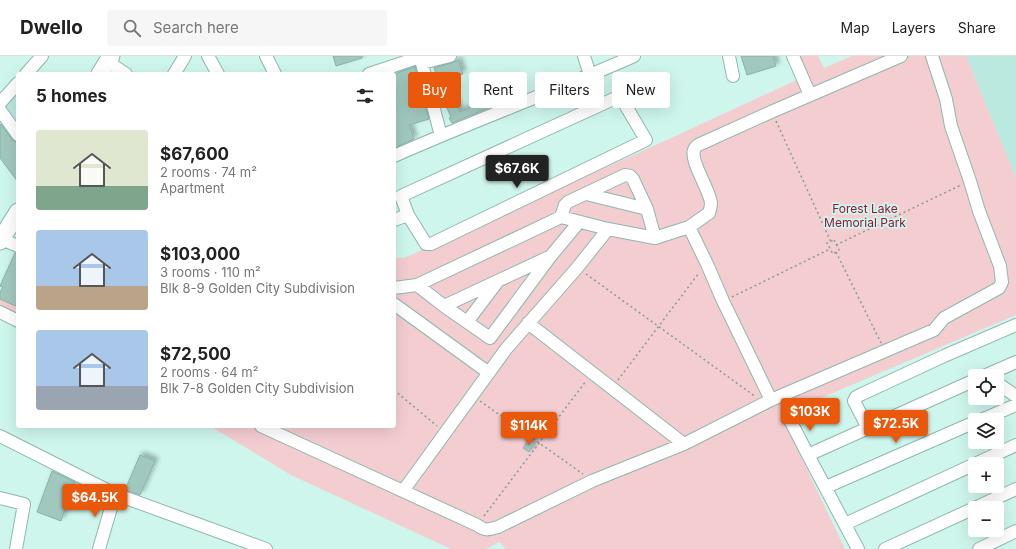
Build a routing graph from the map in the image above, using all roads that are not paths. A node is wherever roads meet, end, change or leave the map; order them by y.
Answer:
1 (42, 56) edge
2 (185, 56) edge
3 (208, 56) edge
4 (266, 56) edge
5 (450, 56) edge
6 (584, 56) edge
7 (634, 56) edge
8 (728, 56) edge
9 (793, 56) edge
10 (800, 56) edge
11 (901, 56) edge
12 (932, 56) edge
13 (421, 59) edge
14 (106, 64) edge
15 (28, 72) edge
16 (122, 72) edge
17 (175, 72) edge
18 (217, 72) edge
19 (273, 72) edge
20 (376, 72) edge
21 (589, 72) edge
22 (597, 72) edge
23 (733, 76) dead end
24 (16, 85) edge
25 (813, 94) junction
26 (535, 98) edge
27 (0, 103) edge
28 (0, 110) edge
29 (16, 132) edge
30 (441, 136) junction
31 (396, 155) edge
32 (586, 194) junction
33 (647, 209) junction
34 (408, 215) junction
35 (16, 217) edge
36 (561, 218) junction
37 (396, 219) edge
38 (579, 222) junction
39 (689, 227) junction
40 (608, 230) junction
41 (655, 238) junction
42 (1, 240) edge
43 (16, 245) edge
44 (550, 257) junction
45 (499, 280) junction
46 (417, 285) junction
47 (396, 288) edge
48 (396, 305) edge
49 (444, 306) junction
50 (0, 312) edge
51 (16, 320) edge
52 (467, 322) junction
53 (528, 323) junction
54 (1016, 325) edge
55 (490, 338) junction
56 (506, 349) junction
57 (1016, 362) edge
58 (1001, 369) edge
59 (489, 373) junction
60 (968, 384) edge
61 (1004, 388) edge
62 (1016, 396) edge
63 (768, 402) junction
64 (1016, 405) edge
65 (997, 413) edge
66 (790, 420) dead end
67 (968, 425) edge
68 (265, 428) edge
69 (868, 428) junction
70 (0, 436) edge
71 (684, 444) junction
72 (1016, 444) edge
73 (808, 455) junction
74 (826, 487) junction
75 (1016, 489) edge
76 (403, 491) junction
77 (115, 494) junction
78 (0, 498) edge
79 (845, 524) junction
80 (1016, 531) edge
81 (16, 549) edge
82 (99, 549) edge
83 (266, 549) edge
84 (858, 549) edge
85 (885, 549) edge
86 (979, 549) edge

1 - 15 street
2 - 17 street
3 - 18 street
4 - 19 street
5 - 13 street
6 - 21 street
7 - 22 street
8 - 23 street
9 - 25 street
10 - 25 street
11 - 25 street
12 - 63 street
13 - 20 street
13 - 30 street
14 - 16 street
24 - 27 street
25 - 39 street
26 - 30 street
28 - 29 street
30 - 31 street
32 - 33 street
32 - 33 street
32 - 36 street
33 - 41 street
34 - 34 street
34 - 37 street
35 - 42 highway
36 - 38 street
36 - 46 street
38 - 40 street
38 - 44 street
39 - 41 street
39 - 63 street
40 - 41 street
40 - 53 street
42 - 43 street
44 - 45 street
44 - 55 street
45 - 49 street
45 - 52 street
46 - 47 street
46 - 49 street
48 - 59 street
49 - 52 street
50 - 51 street
52 - 55 street
53 - 56 street
53 - 71 street
54 - 69 street
55 - 56 street
56 - 59 street
57 - 58 street
59 - 76 street
60 - 69 street
61 - 62 street
63 - 71 street
64 - 65 street
66 - 73 street
67 - 74 street
68 - 76 street
69 - 73 street
70 - 77 street
71 - 76 street
72 - 79 street
73 - 74 street
74 - 79 street
75 - 85 street
77 - 82 street
77 - 83 street
78 - 81 street
79 - 84 street
80 - 86 street

